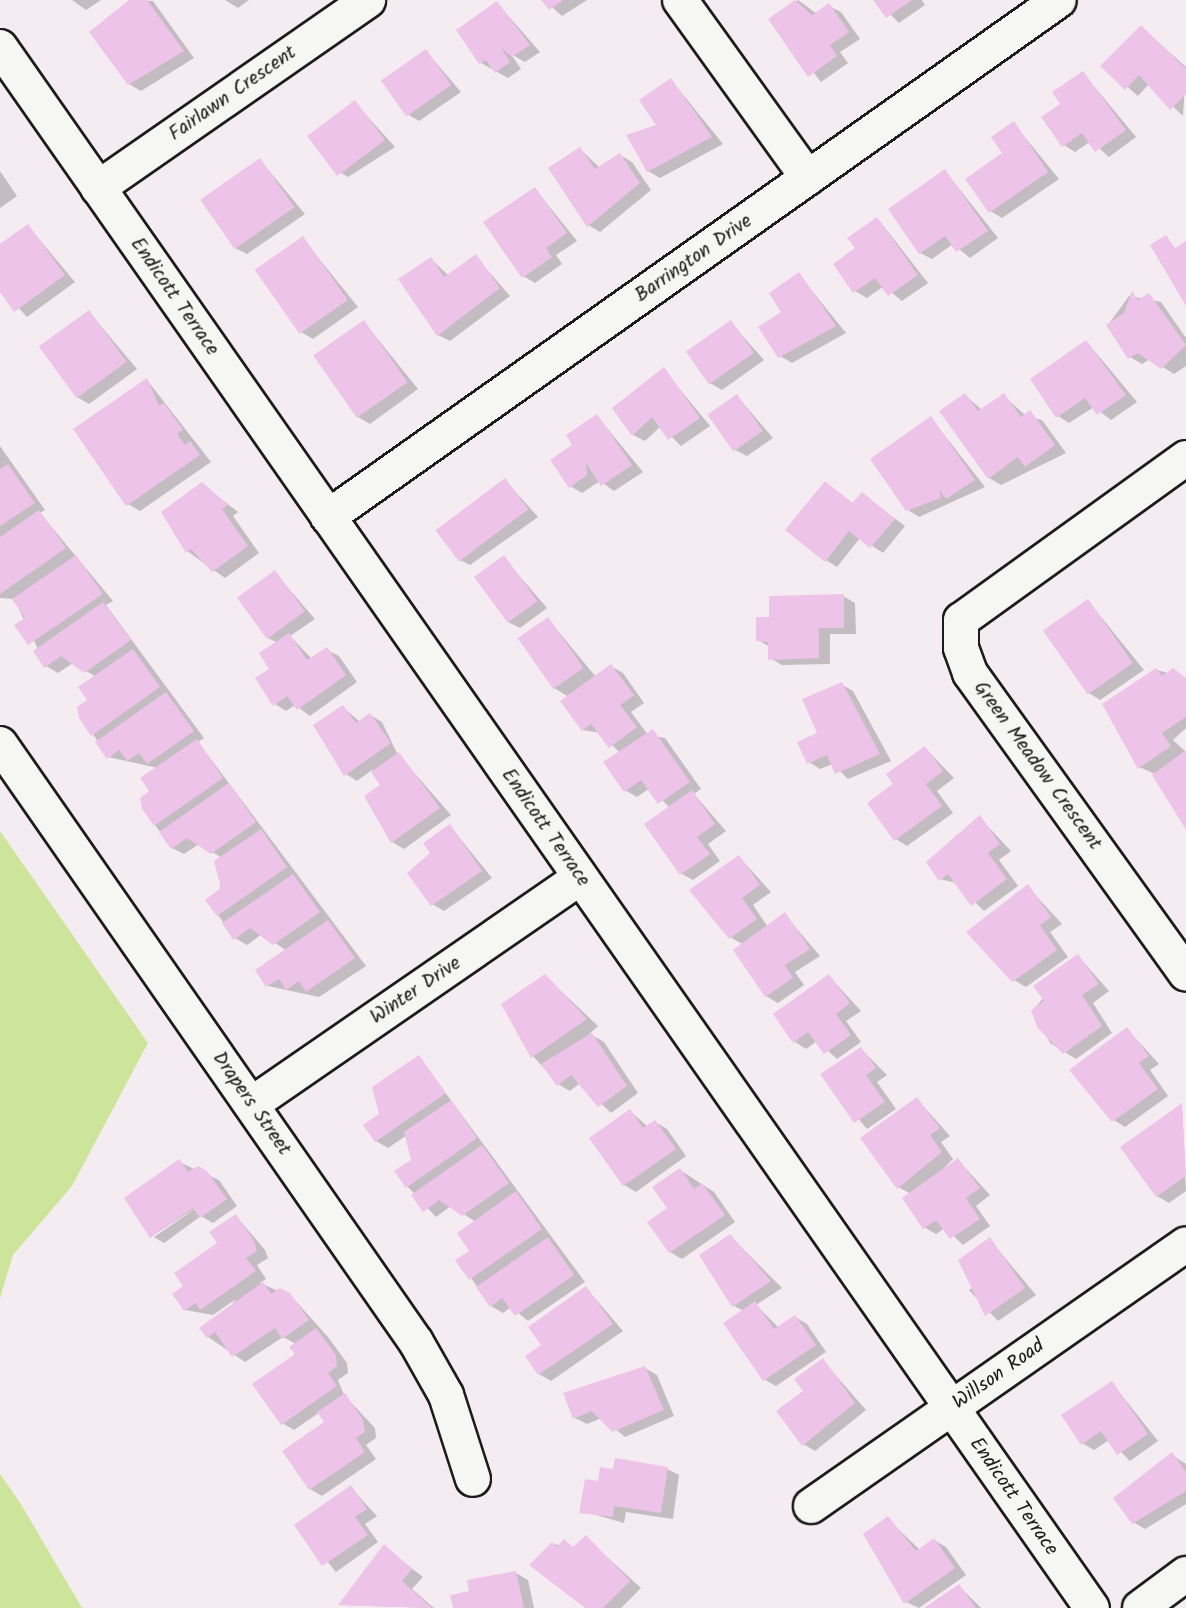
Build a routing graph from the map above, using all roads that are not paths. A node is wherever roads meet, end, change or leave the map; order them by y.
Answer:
1 (368, 0) edge
2 (680, 0) edge
3 (1059, 0) edge
4 (0, 47) edge
5 (808, 178) junction
6 (98, 188) junction
7 (1186, 458) edge
8 (328, 517) junction
9 (0, 744) edge
10 (580, 878) junction
11 (1186, 974) edge
12 (252, 1104) junction
13 (1186, 1244) edge
14 (950, 1408) junction
15 (473, 1479) dead end
16 (811, 1506) dead end
17 (1186, 1574) edge
18 (1092, 1608) edge
19 (1140, 1608) edge

1 - 6 street, Fairlawn Crescent
2 - 5 street
3 - 5 street, Barrington Drive
4 - 6 street, Endicott Terrace
5 - 8 street, Barrington Drive
6 - 8 street, Endicott Terrace
7 - 11 street, Green Meadow Crescent
8 - 10 street, Endicott Terrace
9 - 12 street, Drapers Street
10 - 12 street, Winter Drive
10 - 14 street, Endicott Terrace
12 - 15 street, Drapers Street
13 - 14 street, Willson Road
14 - 16 street, Willson Road
14 - 18 street, Endicott Terrace
17 - 19 street

